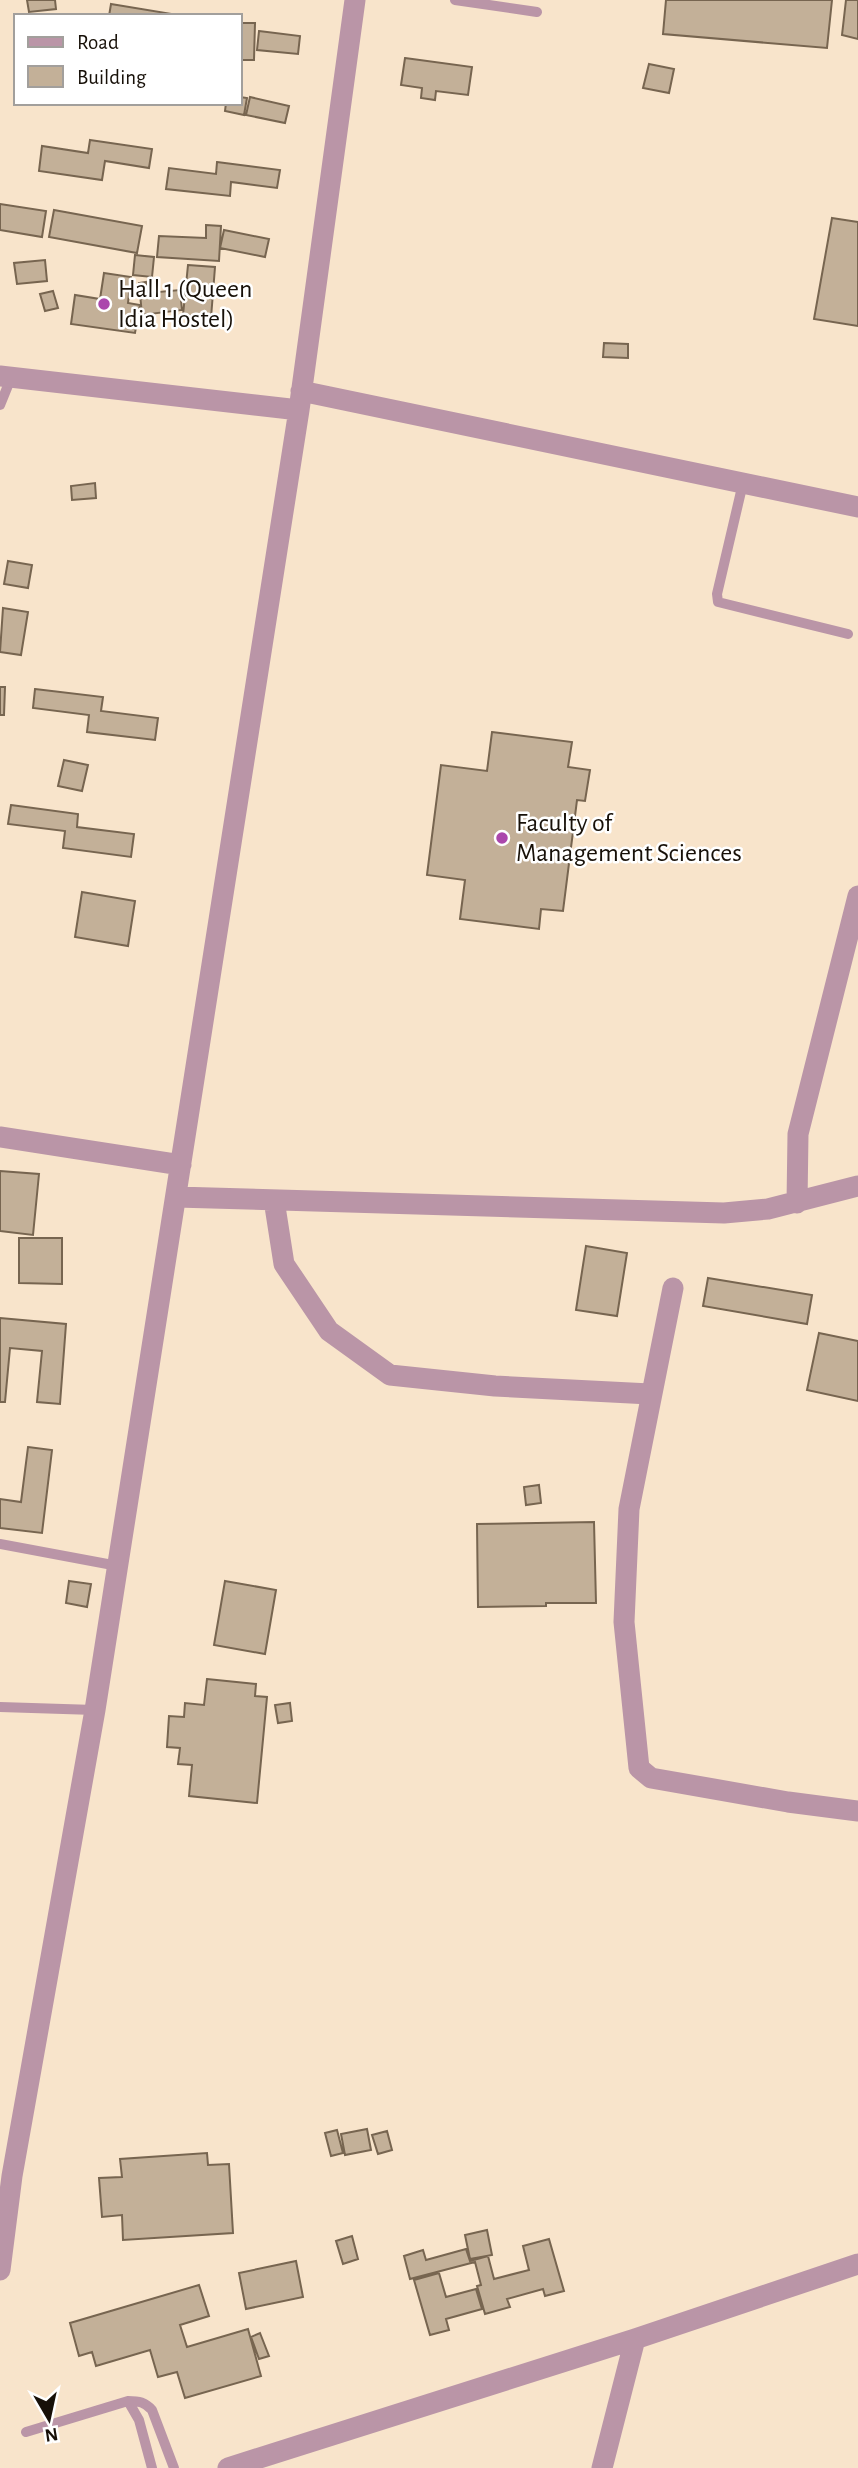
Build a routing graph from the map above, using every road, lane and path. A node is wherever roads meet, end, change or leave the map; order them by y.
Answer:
1 (355, 0) edge
2 (455, 0) edge
3 (537, 12) dead end
4 (5, 377) edge
5 (300, 401) junction
6 (0, 405) edge
7 (743, 483) junction
8 (858, 507) edge
9 (848, 634) dead end
10 (858, 897) edge
11 (0, 1137) edge
12 (181, 1165) junction
13 (858, 1186) edge
14 (176, 1198) junction
15 (274, 1200) junction
16 (797, 1203) junction
17 (673, 1288) dead end
18 (650, 1394) junction
19 (0, 1544) edge
20 (118, 1566) junction
21 (0, 1707) edge
22 (95, 1710) junction
23 (858, 1811) edge
24 (2, 2229) edge
25 (858, 2264) edge
26 (0, 2270) edge
27 (635, 2339) junction
28 (128, 2401) junction
29 (26, 2432) dead end
30 (152, 2468) edge
31 (174, 2468) edge
32 (228, 2468) edge
33 (602, 2468) edge

1 - 5 street
2 - 3 lane
4 - 5 street
4 - 6 lane
5 - 7 street
5 - 12 street
7 - 8 street
7 - 9 lane
10 - 16 street
11 - 12 street
12 - 14 street
13 - 16 street
14 - 15 street
14 - 20 street
15 - 16 street
15 - 18 street
17 - 18 street
18 - 23 street
19 - 20 lane
20 - 22 street
21 - 22 lane
22 - 24 street
24 - 26 street
25 - 27 street
27 - 32 street
27 - 33 street
28 - 29 lane
28 - 30 lane
28 - 31 lane

